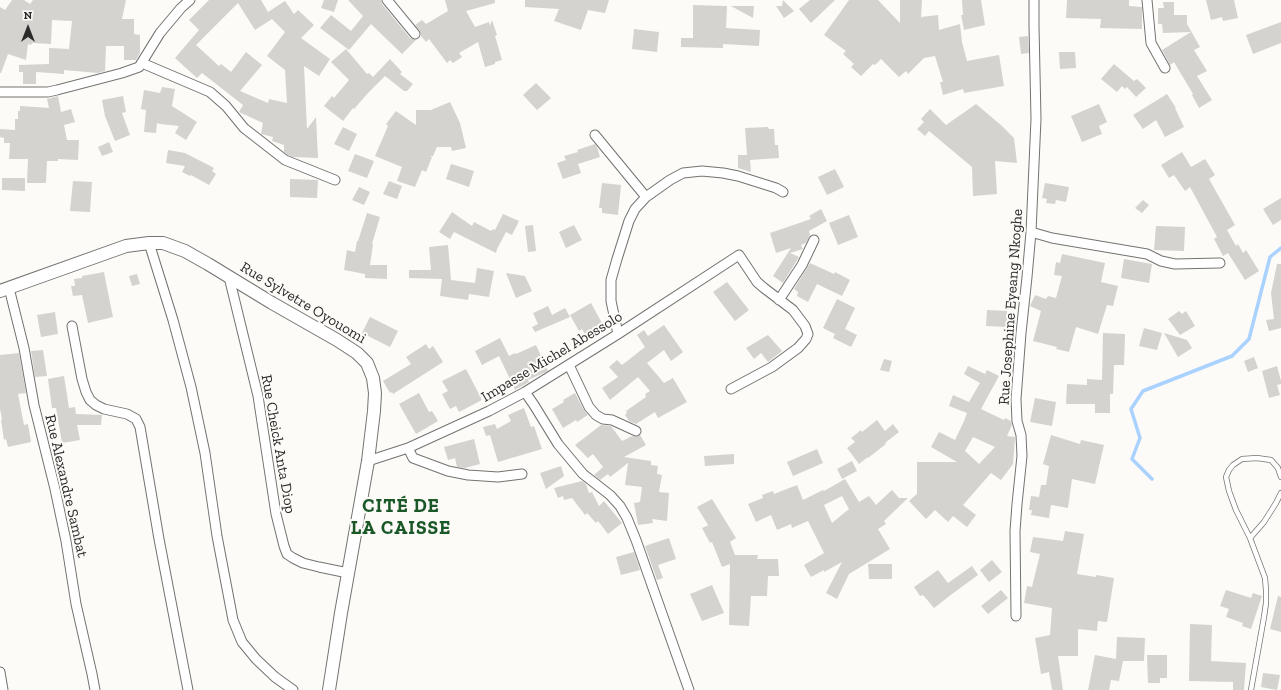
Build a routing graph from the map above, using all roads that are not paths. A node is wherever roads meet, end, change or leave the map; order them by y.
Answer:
1 (190, 0) edge
2 (388, 0) edge
3 (1034, 0) edge
4 (1147, 0) edge
5 (415, 34) dead end
6 (142, 63) junction
7 (1165, 68) dead end
8 (0, 92) edge
9 (595, 135) dead end
10 (335, 180) dead end
11 (783, 192) dead end
12 (646, 198) junction
13 (1031, 232) junction
14 (814, 240) dead end
15 (149, 243) junction
16 (1220, 263) dead end
17 (229, 277) junction
18 (5, 289) edge
19 (779, 300) junction
20 (72, 326) dead end
21 (618, 334) junction
22 (569, 365) junction
23 (731, 389) dead end
24 (525, 392) junction
25 (636, 431) dead end
26 (408, 448) junction
27 (368, 461) junction
28 (522, 474) dead end
29 (1281, 477) edge
30 (1281, 493) edge
31 (1250, 538) junction
32 (348, 572) junction
33 (1016, 616) dead end
34 (0, 672) edge
35 (3, 690) edge
36 (95, 690) edge
37 (188, 690) edge
38 (293, 690) edge
39 (329, 690) edge
40 (689, 690) edge
41 (1251, 690) edge

1 - 6 street
2 - 5 street
3 - 13 street, Rue Josephine Eyeang Nkoghe
4 - 7 street
6 - 8 street
6 - 10 street
9 - 12 street
11 - 12 street
12 - 21 street
13 - 16 street
13 - 33 street, Rue Josephine Eyeang Nkoghe
14 - 19 street
15 - 17 street, Rue Sylvetre Oyouomi
15 - 18 street, Rue Sylvetre Oyouomi
15 - 38 street
17 - 27 street, Rue Sylvetre Oyouomi
17 - 32 street, Rue Cheick Anta Diop
18 - 36 street, Rue Alexandre Sambat
19 - 21 street, Impasse Michel Abessolo
19 - 23 street
20 - 37 street
21 - 22 street, Impasse Michel Abessolo
22 - 24 street, Impasse Michel Abessolo
22 - 25 street
24 - 26 street, Impasse Michel Abessolo
24 - 40 street
26 - 27 street, Impasse Michel Abessolo
26 - 28 street
27 - 32 street, Rue Sylvetre Oyouomi
29 - 31 lane
30 - 31 lane
31 - 41 lane
32 - 39 street, Rue Sylvetre Oyouomi
34 - 35 street

